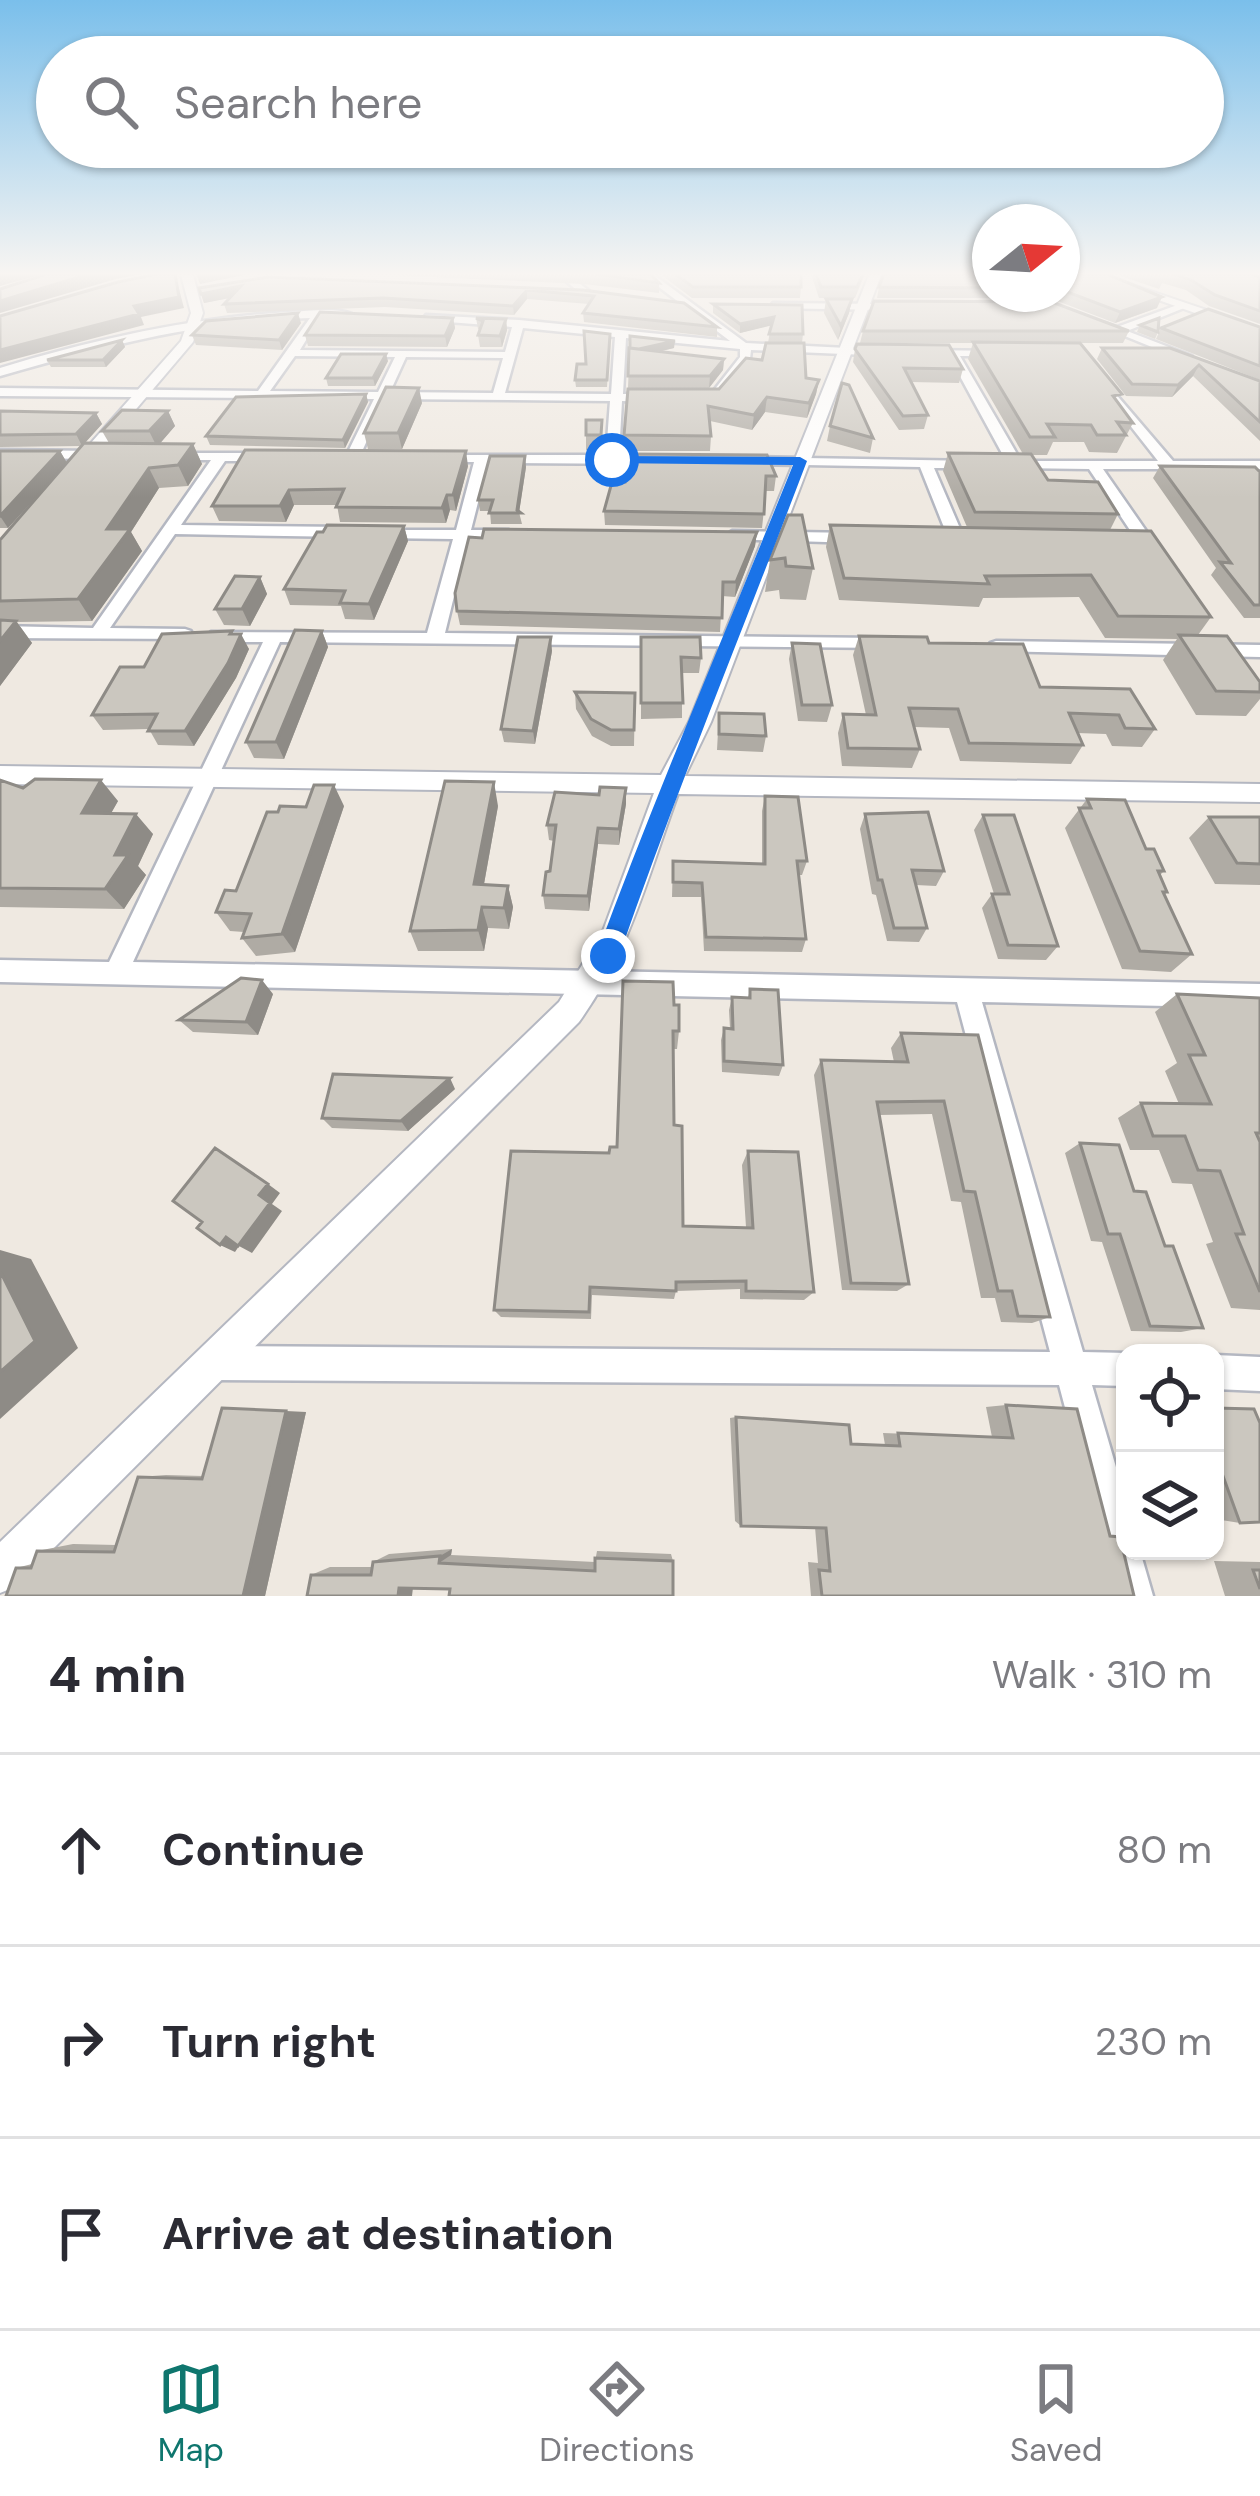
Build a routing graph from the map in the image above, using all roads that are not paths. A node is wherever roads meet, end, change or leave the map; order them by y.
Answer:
1 (84, 349) edge
2 (182, 349) edge
3 (294, 349) edge
4 (511, 349) edge
5 (620, 349) edge
6 (747, 349) edge
7 (770, 349) edge
8 (1164, 349) edge
9 (842, 351) junction
10 (886, 352) edge
11 (909, 352) edge
12 (953, 352) junction
13 (1171, 352) junction
14 (292, 353) junction
15 (1017, 353) edge
16 (1138, 353) edge
17 (402, 354) junction
18 (509, 355) junction
19 (1207, 366) edge
20 (2, 369) edge
21 (1095, 372) edge
22 (0, 392) edge
23 (144, 394) junction
24 (261, 395) junction
25 (382, 396) junction
26 (498, 397) junction
27 (615, 398) junction
28 (681, 398) edge
29 (703, 399) edge
30 (0, 454) edge
31 (89, 455) junction
32 (111, 455) edge
33 (155, 456) edge
34 (221, 456) junction
35 (286, 457) edge
36 (330, 458) edge
37 (352, 458) junction
38 (374, 458) edge
39 (417, 458) edge
40 (482, 458) junction
41 (612, 460) junction
42 (659, 460) edge
43 (730, 461) edge
44 (800, 461) junction
45 (925, 463) junction
46 (1016, 465) junction
47 (1093, 465) junction
48 (1169, 465) junction
49 (1252, 465) edge
50 (74, 472) edge
51 (1260, 483) edge
52 (170, 529) junction
53 (461, 534) junction
54 (532, 535) edge
55 (723, 536) edge
56 (771, 537) junction
57 (887, 538) edge
58 (934, 539) edge
59 (957, 540) junction
60 (981, 540) edge
61 (1122, 542) edge
62 (1146, 542) junction
63 (1158, 560) edge
64 (0, 632) edge
65 (1207, 632) edge
66 (98, 633) junction
67 (274, 637) junction
68 (435, 637) junction
69 (731, 642) junction
70 (894, 645) edge
71 (964, 646) edge
72 (1260, 651) edge
73 (1225, 658) junction
74 (0, 775) edge
75 (209, 778) junction
76 (668, 787) junction
77 (1260, 794) edge
78 (0, 971) edge
79 (115, 974) junction
80 (591, 982) junction
81 (967, 993) junction
82 (1260, 996) edge
83 (214, 1364) junction
84 (1070, 1367) junction
85 (1116, 1369) edge
86 (1224, 1372) edge
87 (1260, 1374) edge
88 (0, 1572) edge
89 (1134, 1596) edge

1 - 20 street
2 - 23 street
3 - 14 street
4 - 18 street
5 - 27 street
6 - 29 street
7 - 9 street
8 - 13 street
9 - 10 street
9 - 44 street
11 - 12 street
12 - 15 street
12 - 46 street
13 - 16 street
13 - 19 street
14 - 17 street
14 - 24 street
17 - 18 street
17 - 25 street
18 - 26 street
21 - 48 street
22 - 23 street
23 - 24 street
23 - 31 street
24 - 25 street
25 - 26 street
25 - 37 street
26 - 27 street
27 - 28 street
27 - 41 street
30 - 31 street
31 - 32 street
31 - 50 street
33 - 34 street
34 - 35 street
34 - 52 street
36 - 37 street
37 - 38 street
39 - 40 street
40 - 41 street
40 - 53 street
41 - 42 street
43 - 44 street
44 - 45 street
44 - 56 street
45 - 46 street
45 - 59 street
46 - 47 street
47 - 48 street
47 - 62 street
48 - 49 street
49 - 51 street
52 - 53 street
52 - 66 street
53 - 54 street
53 - 68 street
55 - 56 street
56 - 57 street
56 - 69 street
58 - 59 street
59 - 60 street
61 - 62 street
62 - 63 street
64 - 66 street
65 - 73 street
66 - 67 street
67 - 68 street
67 - 75 street
68 - 69 street
69 - 70 street
69 - 76 street
71 - 73 street
72 - 73 street
74 - 75 street
75 - 76 street
75 - 79 street
76 - 77 street
76 - 80 street
78 - 79 street
79 - 80 street
80 - 81 street
80 - 83 street
81 - 82 street
81 - 84 street
83 - 84 street
83 - 88 street
84 - 85 street
84 - 89 street
86 - 87 street

